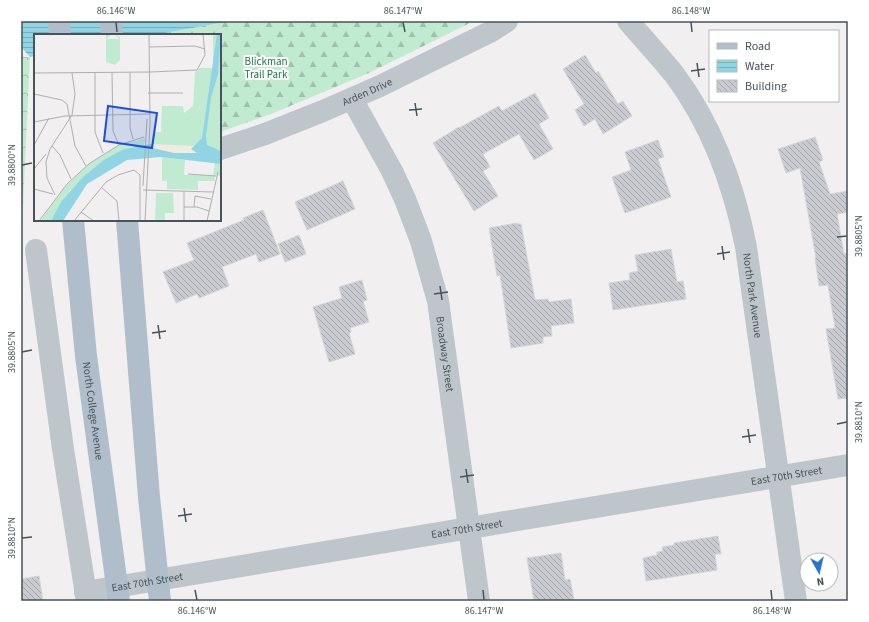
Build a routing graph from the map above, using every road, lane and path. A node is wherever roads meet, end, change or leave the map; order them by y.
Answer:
1 (59, 21) edge
2 (111, 21) edge
3 (507, 21) edge
4 (628, 21) edge
5 (60, 34) edge
6 (112, 34) edge
7 (352, 99) junction
8 (221, 149) edge
9 (73, 221) edge
10 (126, 221) edge
11 (36, 250) dead end
12 (848, 465) edge
13 (778, 476) junction
14 (469, 528) junction
15 (159, 591) edge
16 (118, 594) edge
17 (86, 597) edge
18 (479, 601) edge
19 (796, 601) edge

1 - 5 main road
2 - 6 main road
3 - 7 street, Arden Drive
4 - 13 street, North Park Avenue
7 - 8 street, Arden Drive
7 - 14 street, Broadway Street
9 - 16 main road, North College Avenue
10 - 15 main road
11 - 17 street
12 - 13 street, East 70th Street
13 - 14 street, East 70th Street
13 - 19 street, North Park Avenue
14 - 15 street, East 70th Street
14 - 18 street, Broadway Street
15 - 16 street, East 70th Street
16 - 17 street, East 70th Street

